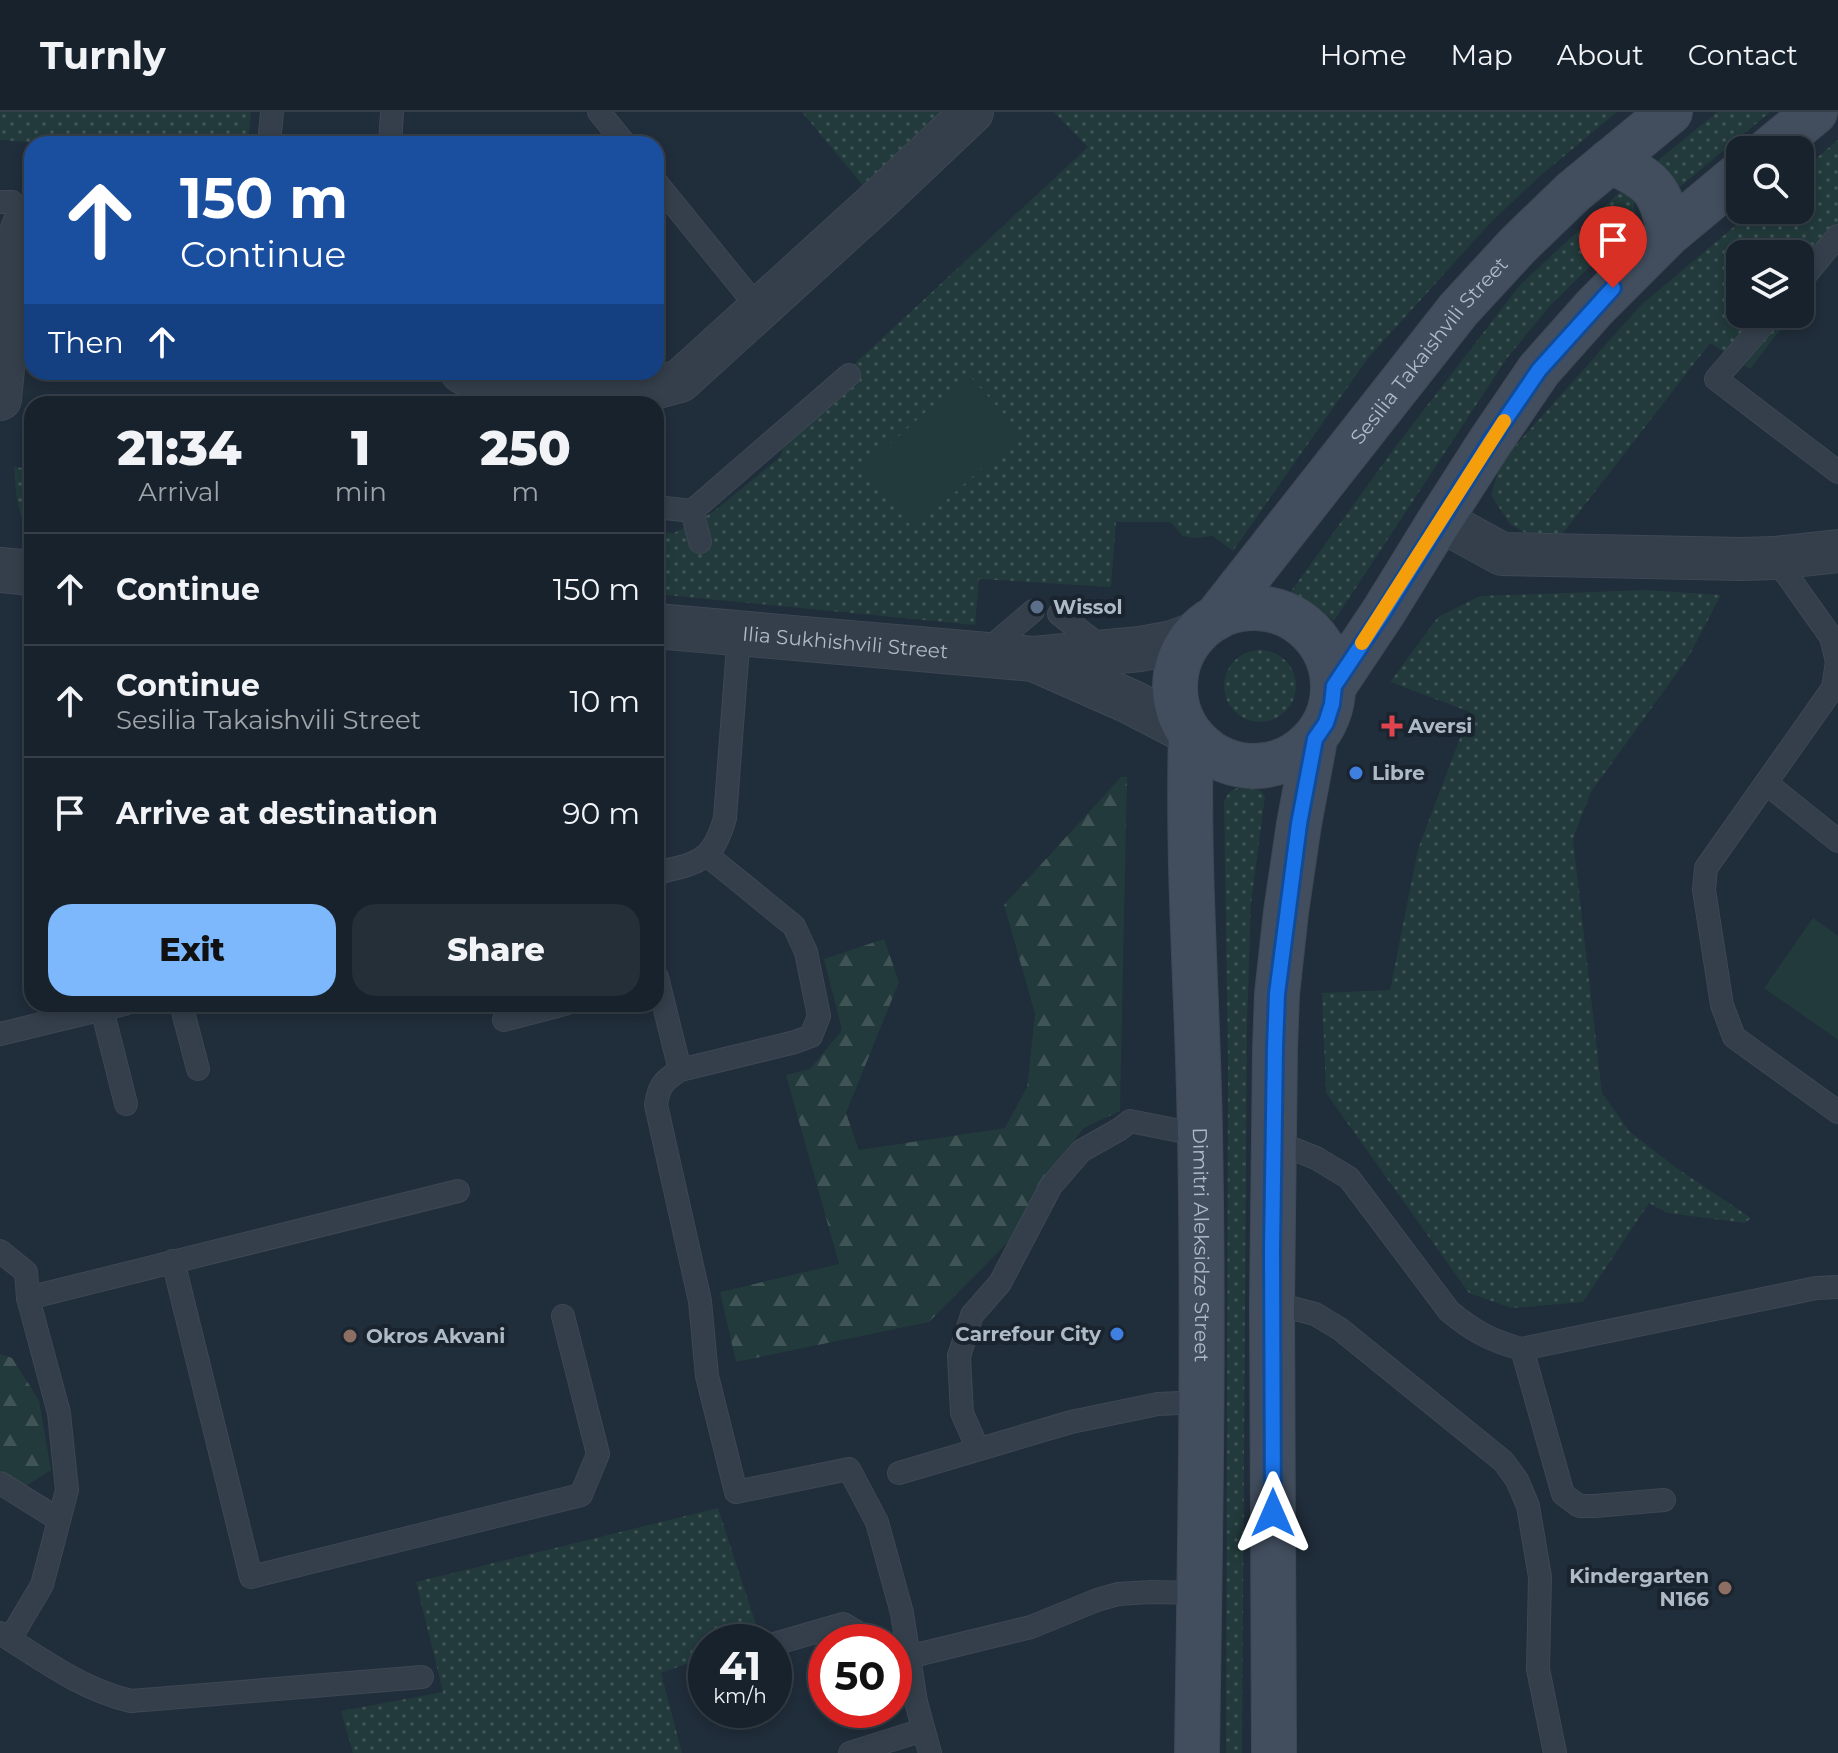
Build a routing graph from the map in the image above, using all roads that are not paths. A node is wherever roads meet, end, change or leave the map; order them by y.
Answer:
1 (272, 112) edge
2 (392, 112) edge
3 (599, 112) edge
4 (972, 112) edge
5 (1670, 112) edge
6 (1815, 112) edge
7 (270, 136) edge
8 (390, 136) edge
9 (618, 136) edge
10 (1786, 136) edge
11 (1610, 161) junction
12 (1726, 186) edge
13 (664, 192) edge
14 (19, 213) edge
15 (1669, 233) junction
16 (1838, 236) edge
17 (1814, 264) edge
18 (5, 299) edge
19 (759, 309) junction
20 (1760, 328) edge
21 (849, 375) dead end
22 (478, 380) edge
23 (599, 396) edge
24 (632, 396) edge
25 (0, 399) edge
26 (1838, 472) edge
27 (664, 508) edge
28 (692, 511) junction
29 (1440, 520) junction
30 (700, 542) dead end
31 (1838, 551) edge
32 (1775, 558) junction
33 (0, 570) edge
34 (24, 572) edge
35 (1033, 611) dead end
36 (1059, 614) dead end
37 (1205, 626) junction
38 (664, 627) edge
39 (739, 633) junction
40 (1109, 652) junction
41 (982, 655) junction
42 (1034, 659) junction
43 (1334, 686) junction
44 (1189, 733) junction
45 (1315, 739) junction
46 (1766, 783) junction
47 (1838, 841) edge
48 (708, 856) junction
49 (664, 871) edge
50 (664, 1005) edge
51 (92, 1012) edge
52 (114, 1012) edge
53 (183, 1012) edge
54 (534, 1012) edge
55 (504, 1020) dead end
56 (0, 1034) edge
57 (198, 1069) dead end
58 (680, 1070) junction
59 (126, 1104) dead end
60 (1838, 1112) edge
61 (1200, 1135) junction
62 (1273, 1141) junction
63 (458, 1191) dead end
64 (0, 1251) edge
65 (173, 1261) junction
66 (1838, 1287) edge
67 (28, 1298) junction
68 (1272, 1303) junction
69 (563, 1316) dead end
70 (1522, 1349) junction
71 (1202, 1402) junction
72 (978, 1449) junction
73 (899, 1473) dead end
74 (0, 1483) edge
75 (1664, 1500) dead end
76 (58, 1519) junction
77 (1199, 1593) junction
78 (902, 1624) edge
79 (5, 1636) edge
80 (912, 1653) edge
81 (422, 1677) dead end
82 (912, 1689) edge
83 (923, 1730) junction
84 (850, 1753) edge
85 (930, 1753) edge
86 (1197, 1753) edge
87 (1274, 1753) edge
88 (1555, 1753) edge

1 - 7 lane
2 - 8 lane
3 - 9 lane
4 - 19 street
5 - 11 main road, Sesilia Takaishvili Street
6 - 10 main road
11 - 15 main road
11 - 37 main road, Sesilia Takaishvili Street
12 - 15 main road
13 - 19 lane
14 - 18 street
15 - 29 main road
16 - 17 lane
18 - 25 street
19 - 24 street
20 - 26 lane
21 - 28 lane
22 - 23 street
27 - 28 lane
28 - 30 lane
29 - 32 street
29 - 43 main road
31 - 32 street
32 - 46 lane
33 - 34 street
35 - 41 lane
36 - 40 lane
37 - 40 street, Ilia Sukhishvili Street
37 - 43 main road
37 - 44 main road
38 - 39 street, Ilia Sukhishvili Street
39 - 41 street, Ilia Sukhishvili Street
39 - 48 lane
40 - 42 street, Ilia Sukhishvili Street
41 - 42 street, Ilia Sukhishvili Street
42 - 44 street, Ilia Sukhishvili Street
43 - 45 main road
44 - 45 main road
44 - 61 main road, Dimitri Aleksidze Street
45 - 62 main road
46 - 47 lane
46 - 60 lane
48 - 49 lane
48 - 58 lane
50 - 58 lane
51 - 56 lane
52 - 59 lane
53 - 57 lane
54 - 55 lane
58 - 78 lane
61 - 71 main road, Dimitri Aleksidze Street
61 - 72 lane
62 - 68 main road
62 - 70 lane
63 - 65 lane
64 - 67 lane
65 - 67 lane
65 - 69 lane
66 - 70 lane
67 - 76 lane
68 - 87 main road
68 - 88 lane
70 - 75 lane
71 - 72 lane
71 - 77 main road, Dimitri Aleksidze Street
72 - 73 lane
74 - 76 lane
76 - 79 lane
77 - 80 lane
77 - 86 main road, Dimitri Aleksidze Street
79 - 81 lane
82 - 83 lane
83 - 84 lane
83 - 85 lane

